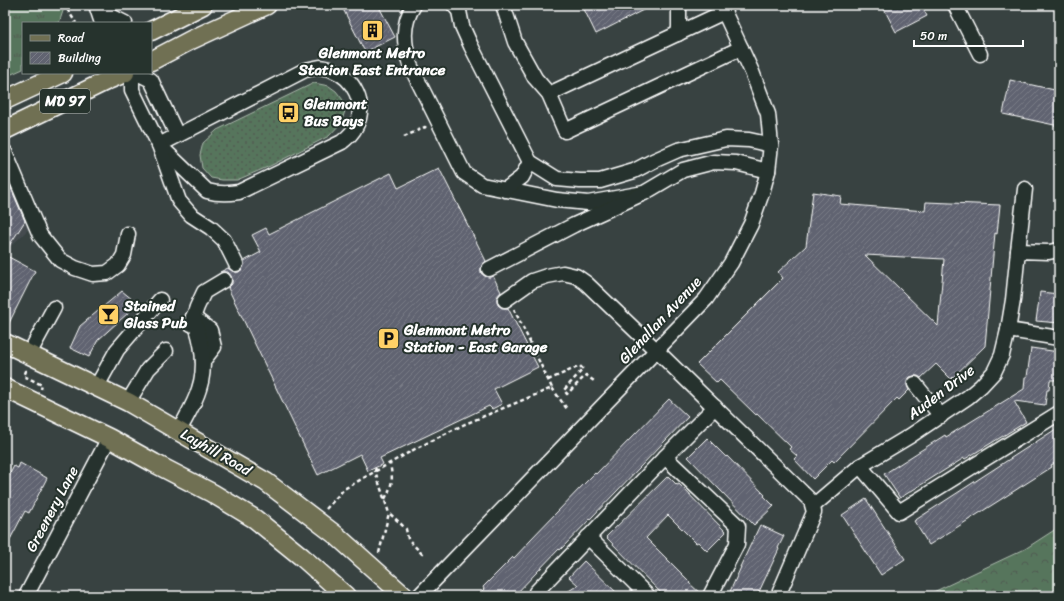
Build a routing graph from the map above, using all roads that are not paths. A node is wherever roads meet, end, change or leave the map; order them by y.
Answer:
1 (96, 5) edge
2 (100, 5) edge
3 (202, 5) edge
4 (267, 5) edge
5 (414, 5) edge
6 (454, 5) edge
7 (503, 5) edge
8 (678, 5) edge
9 (955, 5) edge
10 (722, 9) edge
11 (102, 22) edge
12 (123, 22) edge
13 (152, 30) edge
14 (678, 34) junction
15 (741, 48) junction
16 (980, 54) dead end
17 (152, 60) edge
18 (61, 74) edge
19 (123, 74) edge
20 (132, 74) edge
21 (139, 74) edge
22 (549, 94) junction
23 (5, 100) edge
24 (5, 130) edge
25 (177, 135) junction
26 (159, 145) junction
27 (772, 145) junction
28 (5, 152) edge
29 (530, 162) junction
30 (768, 171) junction
31 (1025, 189) dead end
32 (505, 190) junction
33 (644, 193) junction
34 (128, 234) dead end
35 (1059, 250) edge
36 (1018, 251) junction
37 (236, 264) dead end
38 (489, 269) dead end
39 (224, 280) dead end
40 (160, 300) dead end
41 (507, 305) road end
42 (54, 308) dead end
43 (193, 316) junction
44 (1008, 330) junction
45 (1059, 338) edge
46 (5, 343) edge
47 (656, 350) junction
48 (166, 351) dead end
49 (28, 354) junction
50 (203, 361) junction
51 (915, 384) dead end
52 (97, 386) junction
53 (7, 393) edge
54 (128, 402) junction
55 (715, 407) junction
56 (1059, 413) edge
57 (941, 416) junction
58 (179, 431) junction
59 (109, 438) junction
60 (665, 457) junction
61 (860, 466) junction
62 (812, 506) junction
63 (588, 537) junction
64 (26, 596) edge
65 (346, 596) edge
66 (404, 596) edge
67 (419, 596) edge
68 (535, 596) edge
69 (648, 596) edge
70 (710, 596) edge
71 (778, 596) edge

1 - 11 street
2 - 12 street
3 - 13 main road
4 - 17 main road
5 - 32 street
6 - 29 street
7 - 22 street
8 - 14 street
9 - 16 street
10 - 14 street
10 - 15 street, Glenallan Avenue
14 - 22 street
15 - 22 street
15 - 27 street, Glenallan Avenue
18 - 23 main road, MD 97
19 - 24 main road, MD 97
20 - 26 street
21 - 25 street
25 - 26 street
25 - 26 street
26 - 37 street
27 - 29 street
27 - 30 street, Glenallan Avenue
28 - 34 street
29 - 32 street
30 - 33 street
30 - 47 street, Glenallan Avenue
31 - 36 street, Auden Drive
32 - 33 street
33 - 38 street
35 - 36 street
36 - 44 street, Auden Drive
39 - 43 street
40 - 52 street
41 - 47 street
42 - 49 street
43 - 50 street
43 - 50 street
44 - 45 street
44 - 57 street, Auden Drive
46 - 49 main road, Layhill Road
47 - 55 street
47 - 67 street, Glenallan Avenue
48 - 54 street
49 - 52 main road, Layhill Road
50 - 58 street
51 - 57 street
52 - 54 main road, Layhill Road
53 - 59 main road
54 - 58 main road, Layhill Road
55 - 60 street
55 - 62 street
56 - 61 street
57 - 61 street, Auden Drive
58 - 66 main road, Layhill Road
59 - 64 street, Greenery Lane
59 - 65 main road
60 - 63 street
60 - 70 street
61 - 62 street, Auden Drive
62 - 71 street
63 - 68 street
63 - 69 street

